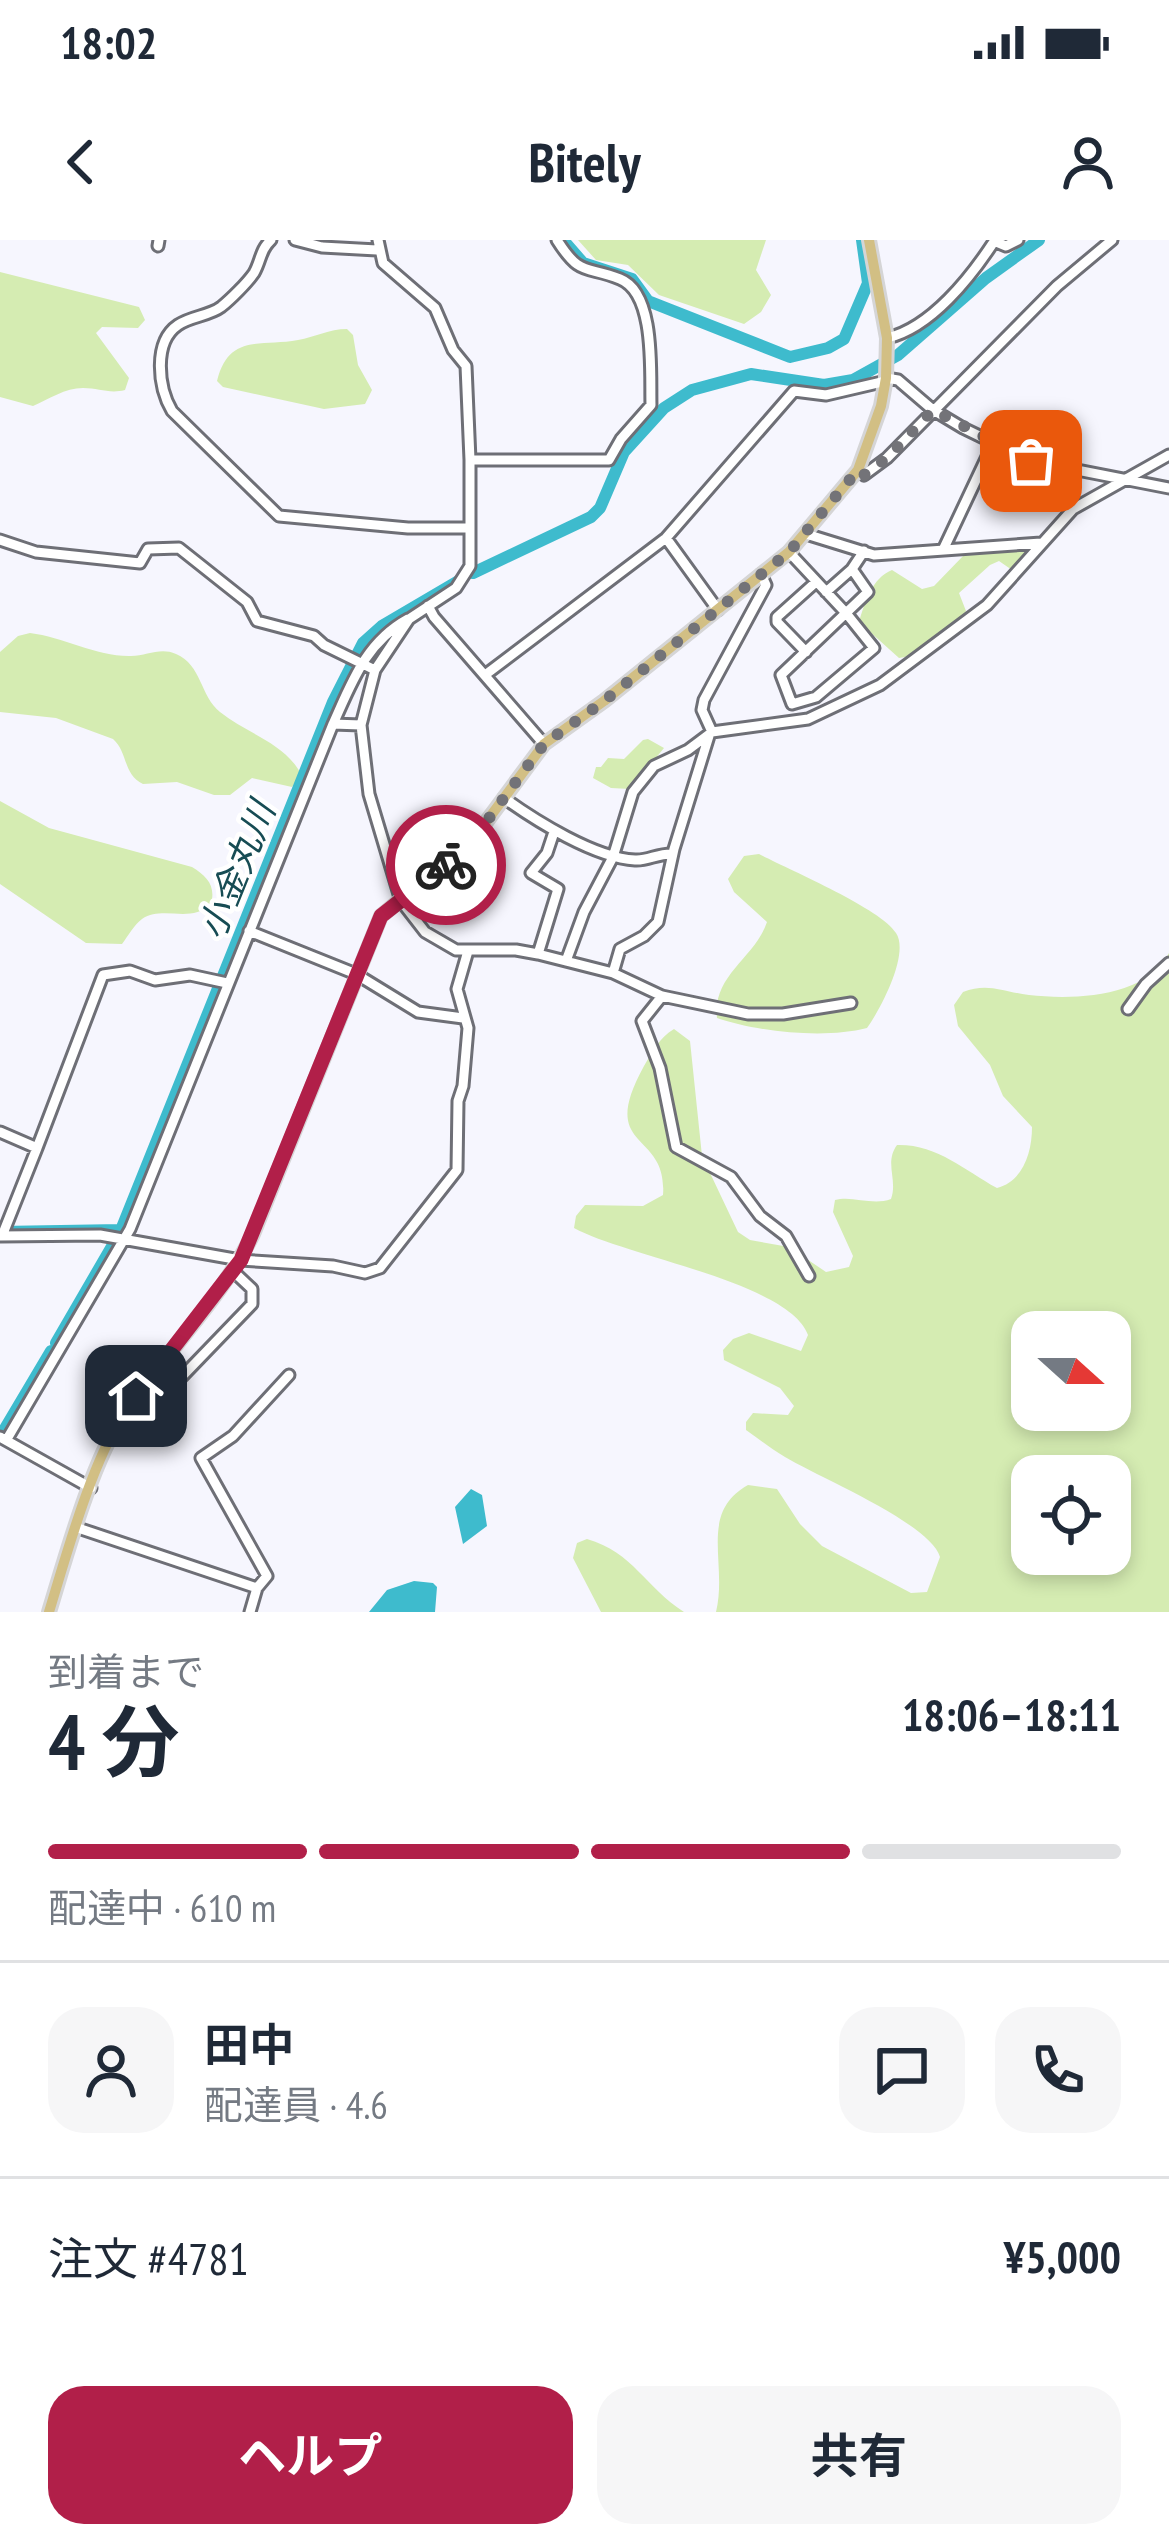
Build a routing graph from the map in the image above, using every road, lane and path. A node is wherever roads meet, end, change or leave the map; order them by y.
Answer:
1 (271, 240) edge
2 (295, 240) edge
3 (557, 240) edge
4 (869, 240) edge
5 (1018, 240) edge
6 (1112, 240) edge
7 (994, 241) edge
8 (378, 245) edge
9 (886, 338) junction
10 (886, 379) junction
11 (933, 410) junction
12 (993, 444) junction
13 (1169, 455) edge
14 (470, 460) junction
15 (858, 470) junction
16 (1128, 477) junction
17 (1169, 488) edge
18 (469, 528) junction
19 (806, 534) junction
20 (666, 538) junction
21 (0, 540) edge
22 (1041, 543) junction
23 (943, 550) junction
24 (864, 551) junction
25 (789, 552) junction
26 (852, 569) junction
27 (761, 574) junction
28 (817, 582) junction
29 (826, 592) junction
30 (428, 606) junction
31 (718, 610) junction
32 (846, 614) junction
33 (409, 619) junction
34 (806, 652) junction
35 (357, 661) junction
36 (375, 670) junction
37 (485, 675) junction
38 (333, 724) junction
39 (361, 724) junction
40 (712, 731) junction
41 (544, 744) junction
42 (504, 798) junction
43 (554, 832) junction
44 (673, 854) junction
45 (614, 857) junction
46 (400, 901) junction
47 (248, 931) junction
48 (468, 951) junction
49 (538, 954) junction
50 (566, 961) junction
51 (1169, 963) edge
52 (614, 973) junction
53 (356, 974) junction
54 (227, 983) junction
55 (662, 996) junction
56 (851, 1003) dead end
57 (1128, 1009) dead end
58 (463, 1018) junction
59 (0, 1132) edge
60 (37, 1148) junction
61 (3, 1233) edge
62 (123, 1239) junction
63 (237, 1266) junction
64 (809, 1276) dead end
65 (289, 1375) dead end
66 (136, 1396) junction
67 (3, 1438) edge
68 (91, 1488) junction
69 (77, 1528) junction
70 (257, 1588) junction
71 (49, 1612) edge
72 (250, 1612) edge

1 - 18 street
2 - 8 street
3 - 14 street
4 - 9 main road
5 - 7 street
6 - 11 street
7 - 9 street
8 - 14 street
9 - 10 main road
10 - 11 street
10 - 15 main road
10 - 20 street
11 - 12 street
11 - 15 street
12 - 16 street
12 - 23 street
13 - 16 street
14 - 18 street
15 - 19 main road
16 - 17 street
16 - 22 street
18 - 30 street
19 - 24 street
19 - 25 main road
20 - 31 street
20 - 37 street
21 - 35 street
22 - 23 street
22 - 40 street
23 - 24 street
24 - 26 street
25 - 27 main road
25 - 28 street
26 - 29 street
26 - 32 street
27 - 31 main road
27 - 40 street
28 - 29 street
28 - 34 street
29 - 32 street
30 - 33 street
30 - 37 street
31 - 41 main road
32 - 34 street
32 - 34 street
33 - 35 street
33 - 36 street
35 - 36 street
35 - 38 street
36 - 39 street
37 - 41 street
38 - 39 street
38 - 47 street
39 - 46 street
40 - 44 street
40 - 45 street
41 - 42 main road
42 - 43 street
42 - 46 main road
43 - 45 street
43 - 49 street
44 - 45 street
44 - 52 street
45 - 50 street
46 - 48 street
46 - 53 main road
47 - 53 street
47 - 54 street
48 - 49 street
48 - 58 street
49 - 50 street
50 - 52 street
51 - 57 street
52 - 55 street
53 - 58 street
53 - 63 main road
54 - 60 street
54 - 62 street
55 - 56 street
55 - 64 street
58 - 63 street
59 - 60 street
60 - 61 street
61 - 62 street
62 - 63 street
62 - 67 street
63 - 66 main road
63 - 66 street
65 - 70 street
66 - 68 main road
67 - 68 street
68 - 69 main road
69 - 70 street
69 - 71 main road
70 - 72 street

